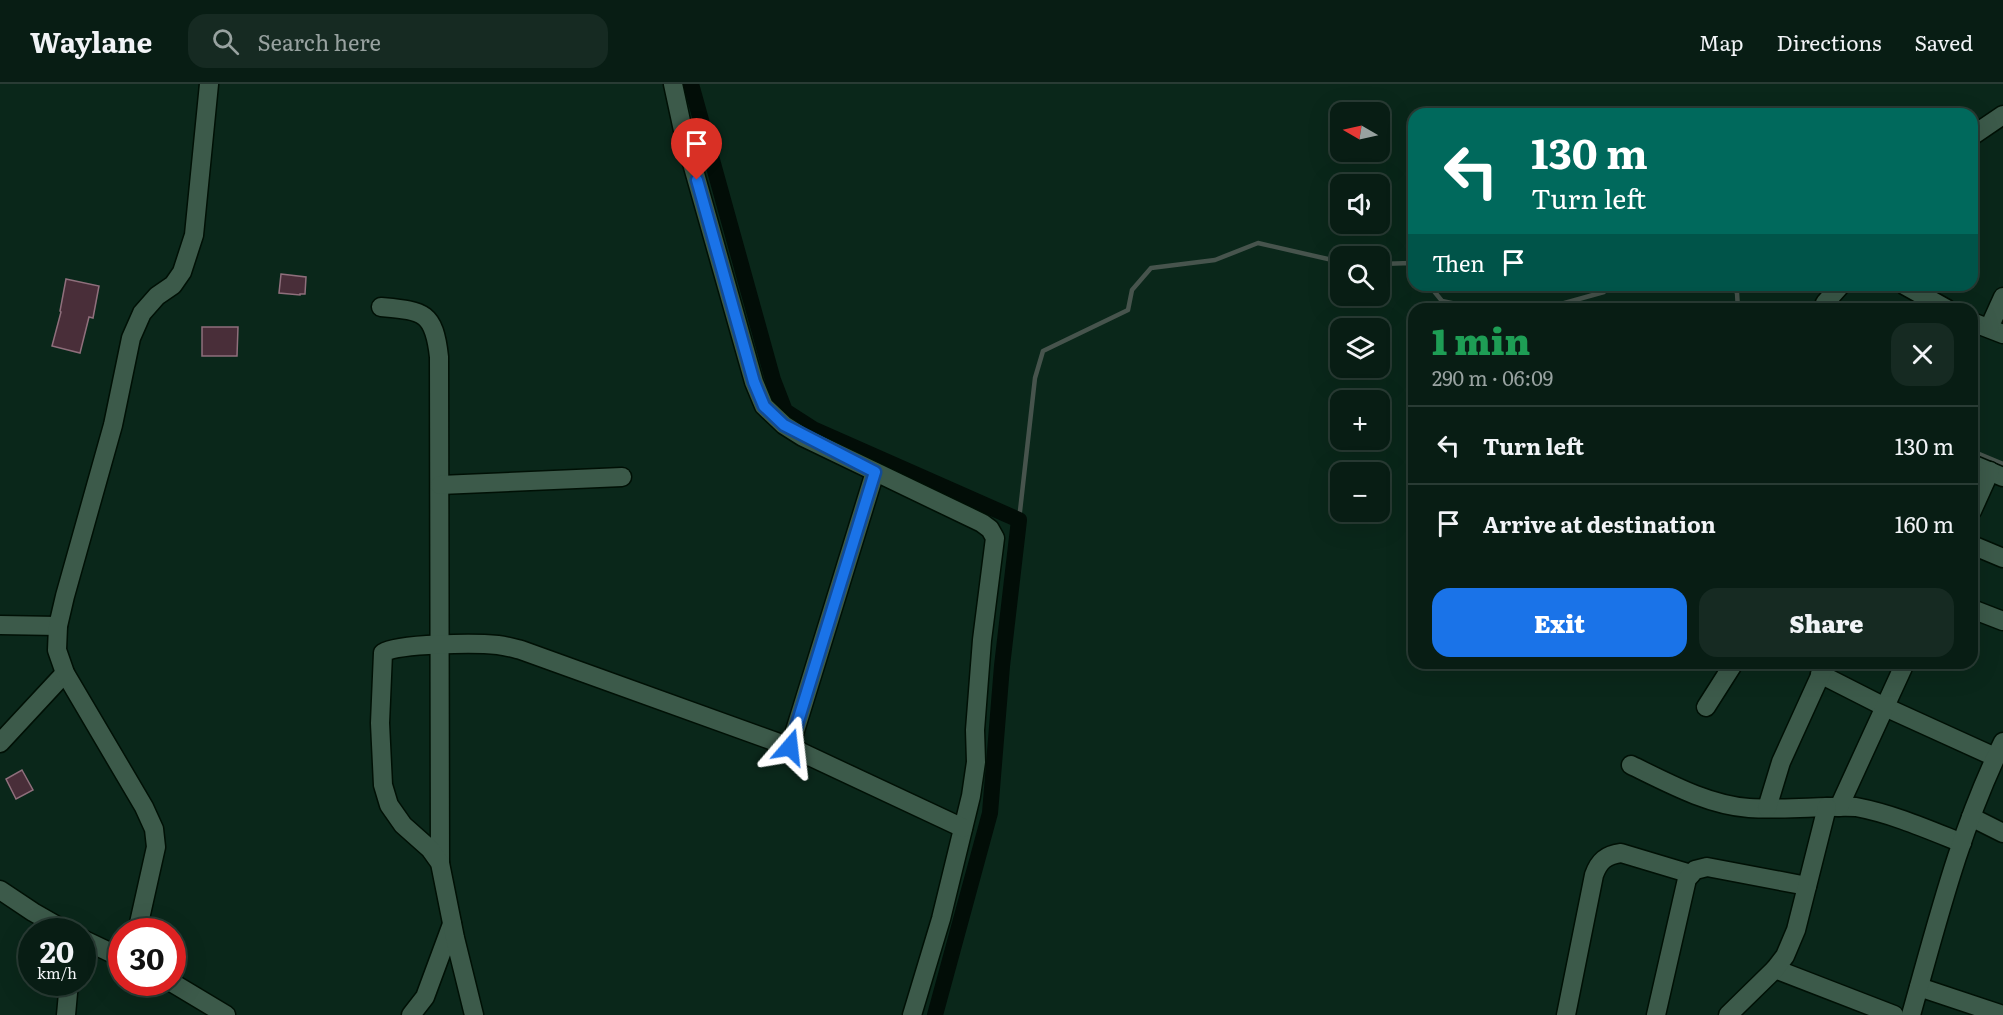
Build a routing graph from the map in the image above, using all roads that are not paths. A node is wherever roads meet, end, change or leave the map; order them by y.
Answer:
1 (209, 84) edge
2 (673, 84) edge
3 (2003, 115) edge
4 (1978, 132) edge
5 (1836, 291) edge
6 (1915, 291) edge
7 (2003, 297) edge
8 (1825, 303) dead end
9 (1936, 303) edge
10 (381, 307) dead end
11 (1988, 328) edge
12 (1978, 466) edge
13 (875, 472) junction
14 (1996, 474) edge
15 (622, 477) dead end
16 (440, 485) junction
17 (1978, 502) edge
18 (1978, 548) edge
19 (2003, 558) edge
20 (1978, 611) edge
21 (2003, 621) edge
22 (0, 625) edge
23 (58, 627) junction
24 (441, 646) junction
25 (1730, 669) edge
26 (1823, 669) edge
27 (1902, 669) edge
28 (65, 673) junction
29 (1706, 707) dead end
30 (1885, 707) junction
31 (0, 743) edge
32 (790, 747) junction
33 (2000, 750) edge
34 (1631, 765) dead end
35 (1833, 807) junction
36 (1767, 808) junction
37 (1971, 817) junction
38 (963, 828) junction
39 (2003, 833) edge
40 (1962, 843) junction
41 (440, 863) junction
42 (1691, 874) junction
43 (1807, 886) junction
44 (0, 890) edge
45 (44, 918) edge
46 (140, 918) edge
47 (452, 923) junction
48 (1776, 969) junction
49 (1919, 987) junction
50 (186, 991) edge
51 (68, 996) edge
52 (66, 1015) edge
53 (226, 1015) edge
54 (411, 1015) edge
55 (474, 1015) edge
56 (912, 1015) edge
57 (1566, 1015) edge
58 (1656, 1015) edge
59 (1728, 1015) edge
60 (1894, 1015) edge
61 (1911, 1015) edge
62 (2003, 1015) edge

1 - 23 street
2 - 13 street
3 - 4 street
5 - 8 street
6 - 9 street
7 - 11 street
10 - 16 street
12 - 14 street
13 - 32 street
13 - 38 street
14 - 17 street
15 - 16 street
16 - 24 street
18 - 19 street
20 - 21 street
22 - 23 street
23 - 28 street
24 - 32 street
24 - 41 street
24 - 41 street
25 - 29 street
26 - 30 street
26 - 36 street
27 - 30 street
28 - 31 street
28 - 46 street
30 - 33 street
30 - 35 street
32 - 38 street
33 - 37 street
34 - 36 street
35 - 36 street
35 - 40 street
35 - 43 street
37 - 39 street
37 - 40 street
38 - 56 street
40 - 49 street
41 - 47 street
42 - 43 street
42 - 57 street
42 - 58 street
43 - 48 street
44 - 45 street
47 - 54 street
47 - 55 street
48 - 59 street
48 - 60 street
49 - 61 street
49 - 62 street
50 - 53 street
51 - 52 street

